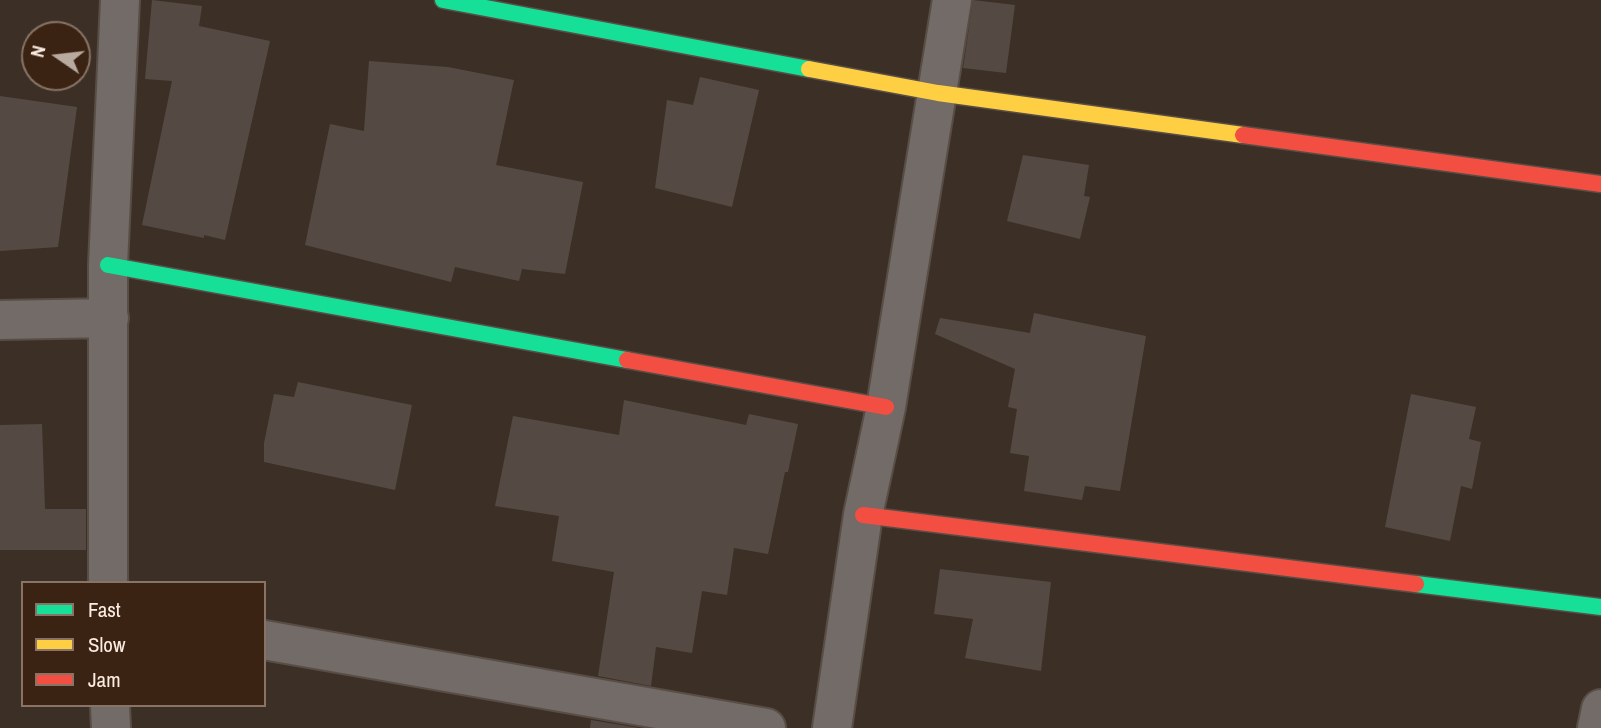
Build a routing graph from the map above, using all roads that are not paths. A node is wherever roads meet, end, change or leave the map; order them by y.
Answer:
1 (120, 0) edge
2 (443, 0) edge
3 (952, 0) edge
4 (938, 93) junction
5 (1601, 184) edge
6 (108, 265) junction
7 (109, 318) junction
8 (0, 320) edge
9 (886, 407) junction
10 (863, 515) junction
11 (108, 581) edge
12 (1601, 607) edge
13 (266, 640) edge
14 (110, 707) edge
15 (1601, 709) edge
16 (111, 728) edge
17 (766, 728) edge
18 (832, 728) edge
19 (1597, 728) edge

1 - 6 street
2 - 4 street
3 - 4 street
4 - 5 street
4 - 9 street
6 - 7 street
6 - 9 street
7 - 8 street
7 - 11 street
9 - 10 street
10 - 12 street
10 - 18 street
13 - 17 street
14 - 16 street
15 - 19 street

